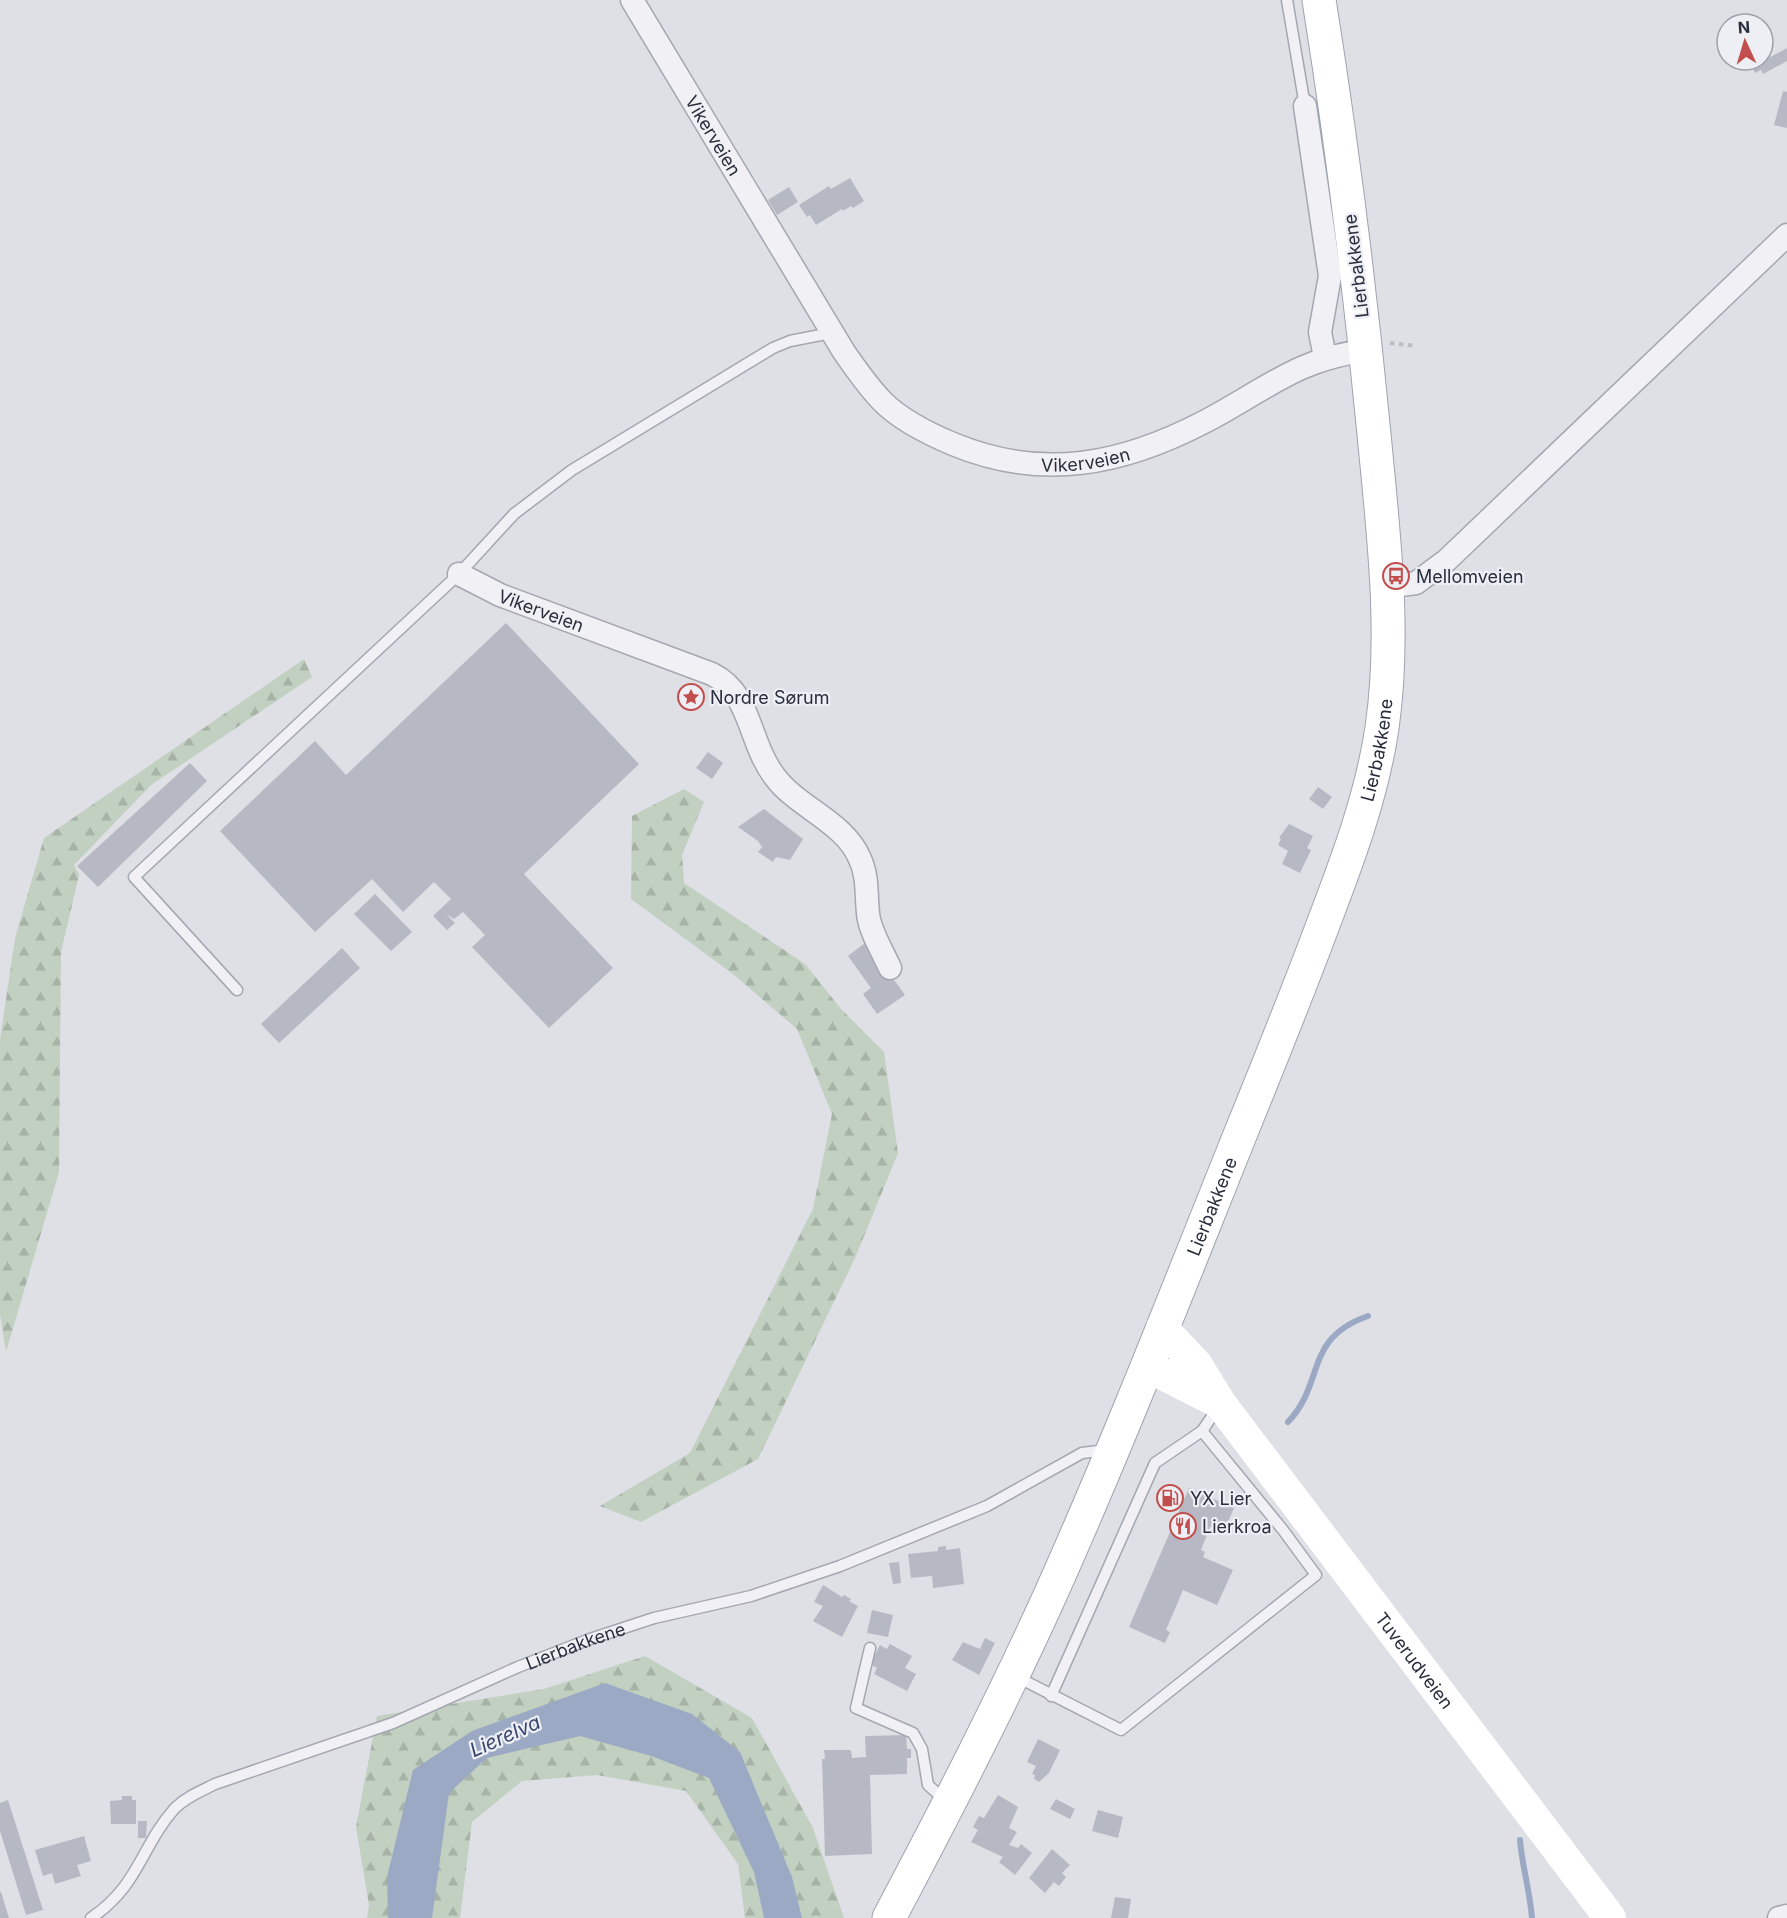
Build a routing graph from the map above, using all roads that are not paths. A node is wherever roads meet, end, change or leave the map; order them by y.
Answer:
1 (632, 0) edge
2 (1287, 0) edge
3 (1319, 0) edge
4 (1305, 106) joint
5 (1787, 235) edge
6 (831, 333) junction
7 (1380, 346) junction
8 (1325, 357) junction
9 (459, 574) junction
10 (1386, 587) junction
11 (890, 968) dead end
12 (237, 990) dead end
13 (1162, 1328) junction
14 (1148, 1366) junction
15 (1220, 1403) junction
16 (1202, 1431) junction
17 (1111, 1456) junction
18 (870, 1648) dead end
19 (1014, 1675) junction
20 (1051, 1696) junction
21 (949, 1804) junction
22 (1787, 1916) edge
23 (91, 1918) edge
24 (889, 1918) edge
25 (1610, 1918) edge
26 (1779, 1918) edge

1 - 6 street, Vikerveien
2 - 4 lane
3 - 7 main road, Lierbakkene
4 - 8 street
5 - 10 street
6 - 8 street, Vikerveien
6 - 9 lane
7 - 8 street, Vikerveien
7 - 10 main road, Lierbakkene
9 - 11 street, Vikerveien
9 - 12 lane
10 - 13 main road, Lierbakkene
13 - 14 main road, Lierbakkene
13 - 15 main road, Tuverudveien
14 - 15 main road, Tuverudveien
14 - 17 main road, Lierbakkene
15 - 16 lane
15 - 25 main road, Tuverudveien
16 - 20 lane
16 - 20 lane
17 - 19 main road, Lierbakkene
17 - 23 lane, Lierbakkene
18 - 21 lane
19 - 20 lane
19 - 21 main road, Lierbakkene
21 - 24 main road, Lierbakkene
22 - 26 street

